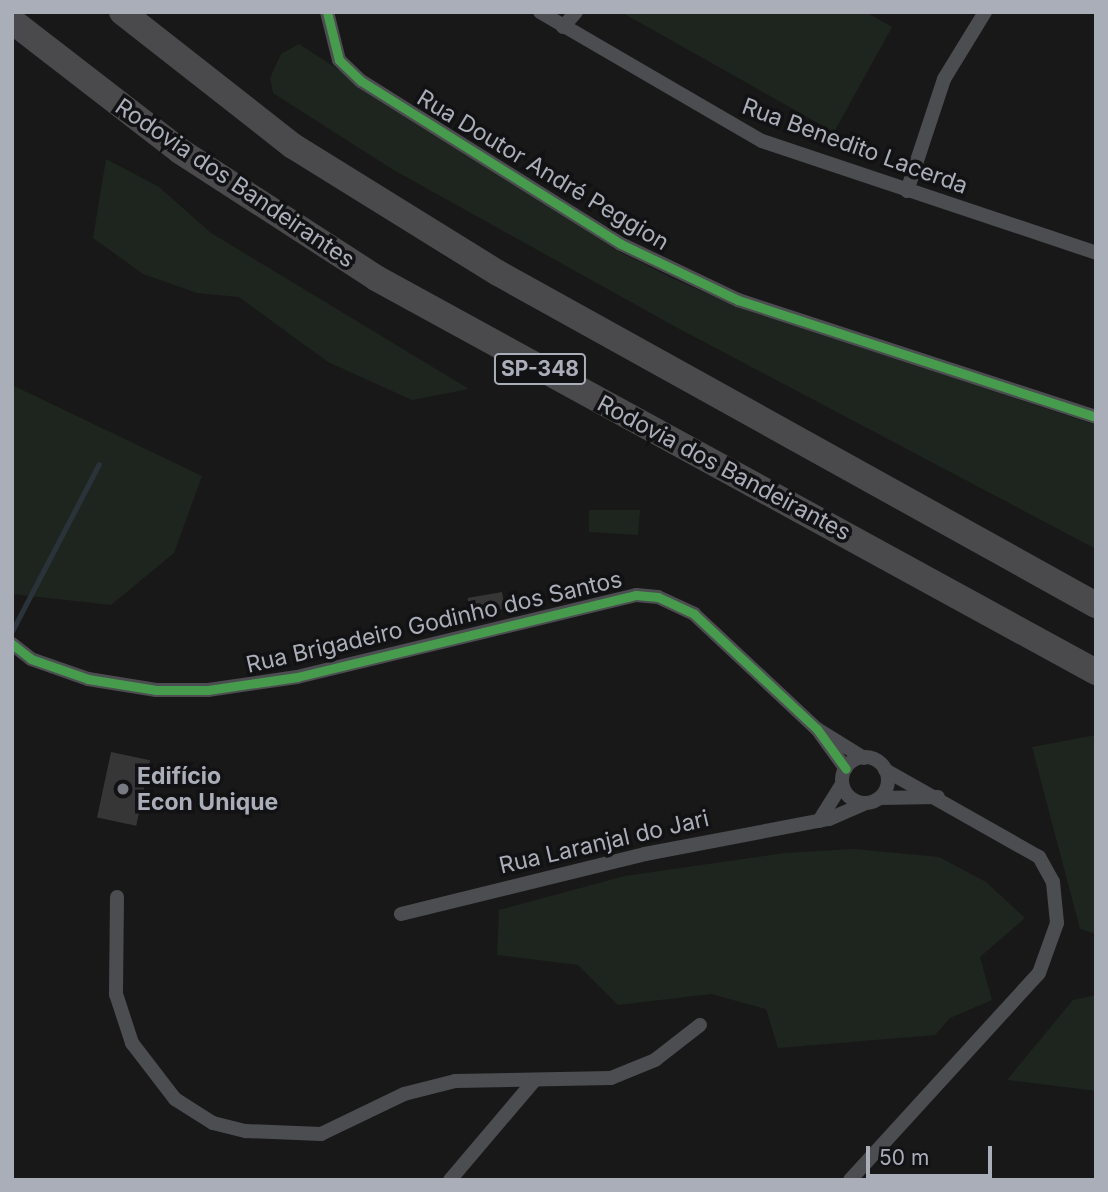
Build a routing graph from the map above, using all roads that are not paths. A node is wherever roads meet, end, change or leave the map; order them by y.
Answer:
1 (122, 12) edge
2 (540, 12) edge
3 (576, 12) edge
4 (985, 12) edge
5 (327, 16) edge
6 (12, 21) edge
7 (563, 27) junction
8 (907, 191) junction
9 (1096, 253) edge
10 (1096, 417) edge
11 (1096, 605) edge
12 (14, 646) edge
13 (1096, 672) edge
14 (817, 729) junction
15 (864, 758) junction
16 (846, 769) junction
17 (886, 770) junction
18 (842, 784) junction
19 (938, 797) junction
20 (880, 798) junction
21 (866, 803) junction
22 (819, 821) junction
23 (117, 897) dead end
24 (401, 914) dead end
25 (700, 1025) dead end
26 (534, 1081) junction
27 (450, 1180) edge
28 (850, 1180) edge

1 - 11 highway, SP-348
2 - 7 street, Rua Benedito Lacerda
3 - 7 street
4 - 8 street
5 - 10 street, Rua Doutor André Peggion
6 - 13 highway, Rodovia dos Bandeirantes / SP-348
7 - 8 street, Rua Benedito Lacerda
8 - 9 street, Rua Benedito Lacerda
12 - 14 street, Rua Brigadeiro Godinho dos Santos
14 - 15 street, Rua Brigadeiro Godinho dos Santos
14 - 16 street, Rua Brigadeiro Godinho dos Santos
15 - 16 street
15 - 17 street
16 - 18 street
17 - 19 street
17 - 20 street
18 - 21 street
18 - 22 street
19 - 20 street
19 - 28 street
20 - 21 street
21 - 22 street, Rua Laranjal do Jari
22 - 24 street, Rua Laranjal do Jari
23 - 26 street
25 - 26 street
26 - 27 street

